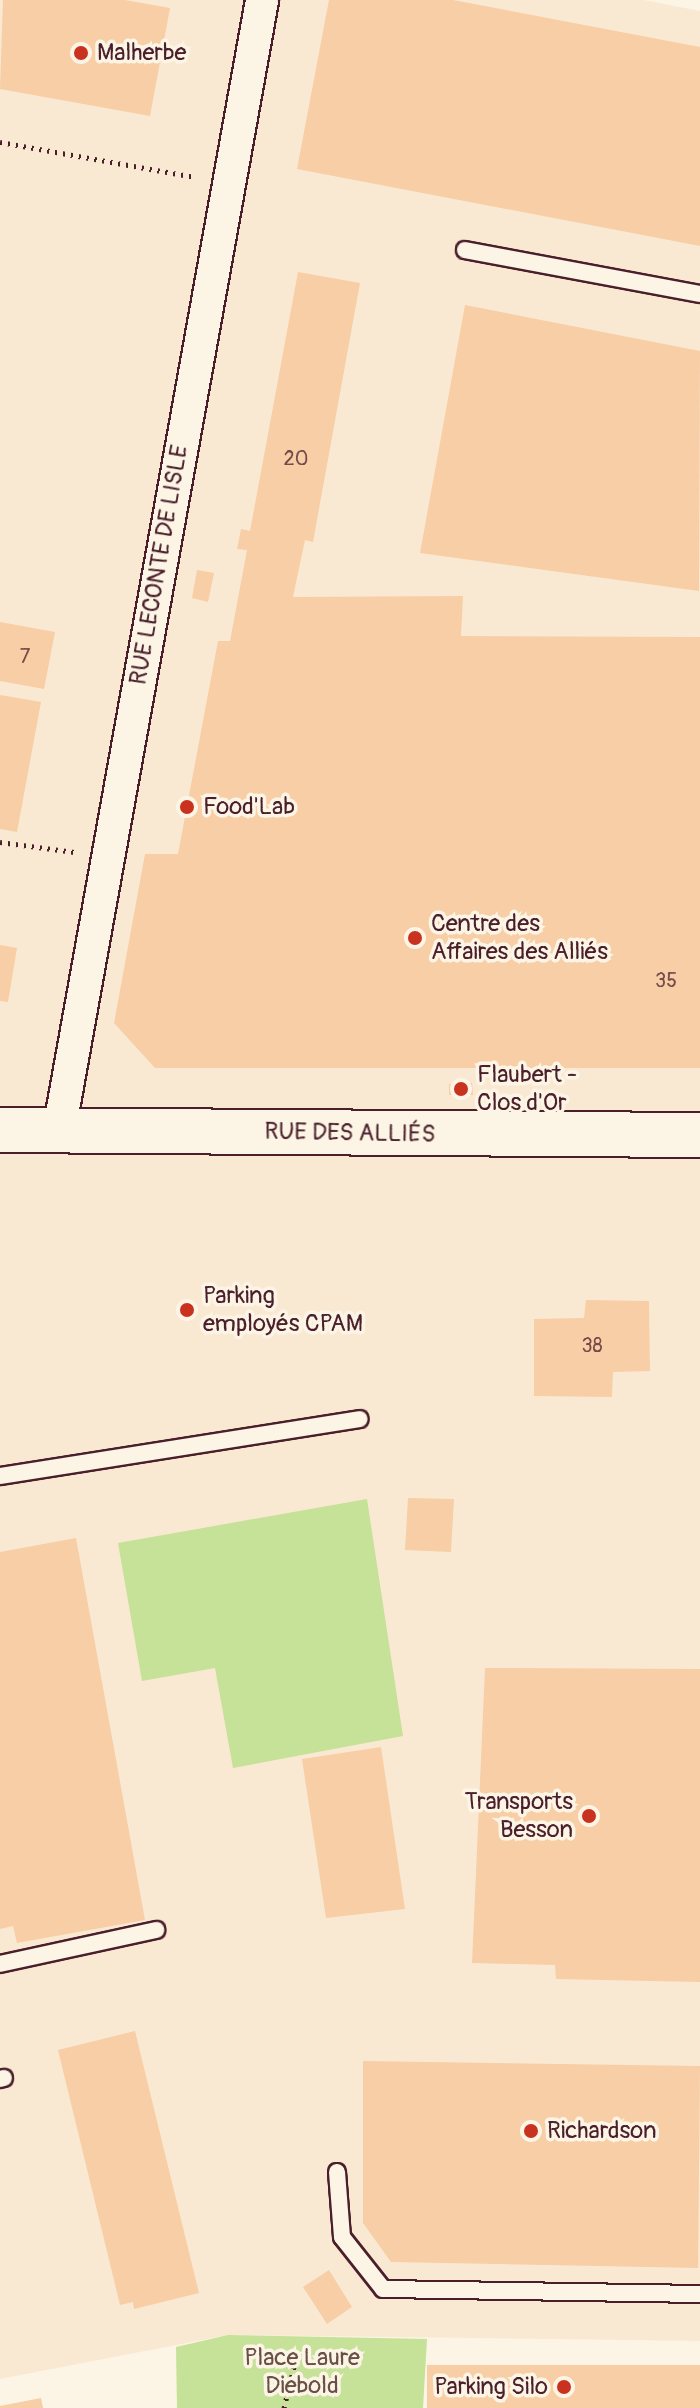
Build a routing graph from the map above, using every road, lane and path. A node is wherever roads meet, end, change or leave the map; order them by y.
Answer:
1 (262, 0) edge
2 (0, 142) edge
3 (232, 184) junction
4 (465, 250) dead end
5 (700, 294) edge
6 (0, 842) edge
7 (108, 856) junction
8 (0, 1130) edge
9 (59, 1131) junction
10 (700, 1135) edge
11 (360, 1419) dead end
12 (0, 1476) edge
13 (156, 1930) dead end
14 (0, 1964) edge
15 (337, 2172) dead end
16 (700, 2294) edge
17 (294, 2367) dead end
18 (284, 2408) edge

1 - 3 street, RUE LECONTE DE LISLE
2 - 3 path
3 - 7 street, RUE LECONTE DE LISLE
4 - 5 lane
6 - 7 path
7 - 9 street, RUE LECONTE DE LISLE
8 - 9 main road, RUE DES ALLIÉS
9 - 10 main road, RUE DES ALLIÉS
11 - 12 lane
13 - 14 lane
15 - 16 lane
17 - 18 path

